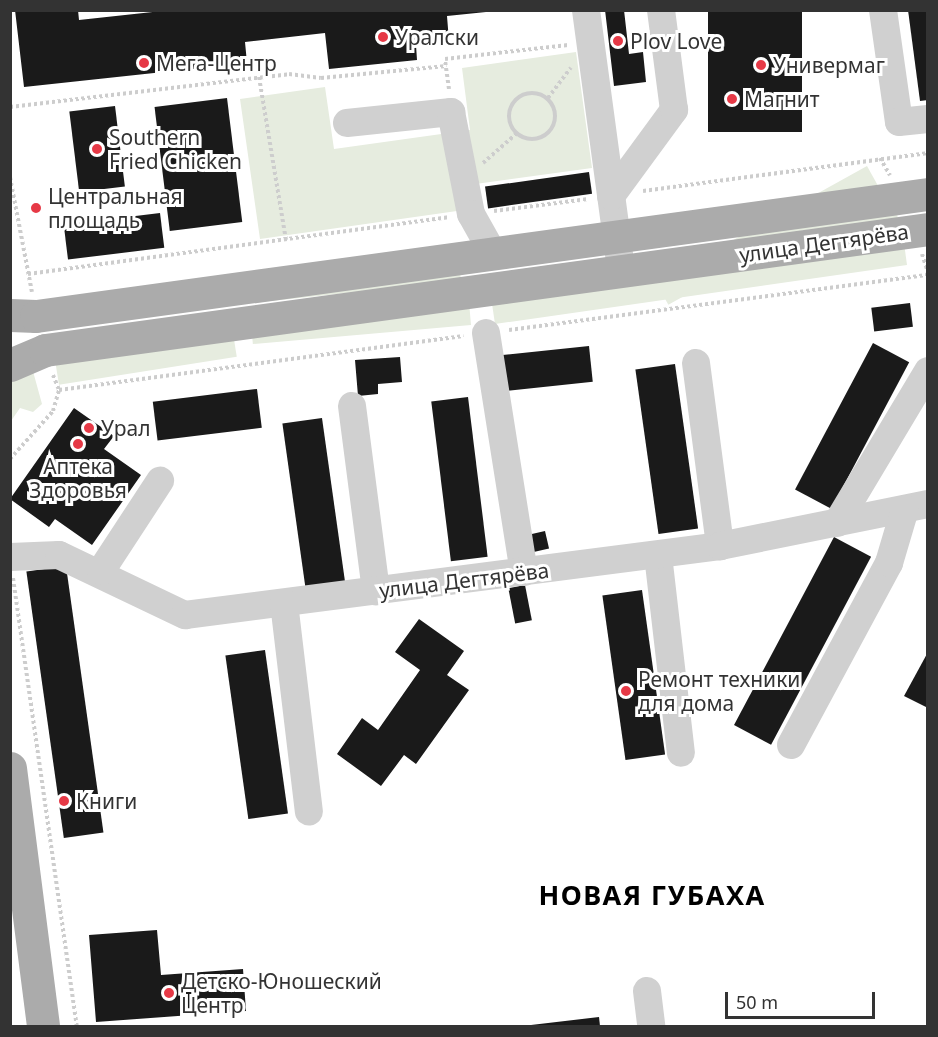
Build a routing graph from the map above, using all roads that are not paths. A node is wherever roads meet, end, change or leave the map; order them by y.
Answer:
1 (586, 10) edge
2 (661, 10) edge
3 (883, 10) edge
4 (927, 119) edge
5 (347, 123) dead end
6 (927, 194) edge
7 (611, 196) junction
8 (927, 229) edge
9 (617, 237) junction
10 (494, 255) junction
11 (621, 270) junction
12 (10, 315) edge
13 (486, 333) dead end
14 (696, 363) dead end
15 (10, 365) edge
16 (927, 371) edge
17 (352, 406) dead end
18 (160, 481) dead end
19 (916, 506) edge
20 (837, 523) junction
21 (720, 546) junction
22 (658, 555) junction
23 (11, 563) edge
24 (102, 571) junction
25 (524, 572) junction
26 (376, 591) junction
27 (284, 603) junction
28 (791, 745) dead end
29 (681, 753) dead end
30 (10, 768) edge
31 (309, 812) dead end
32 (17, 873) edge
33 (647, 991) dead end
34 (43, 1026) edge
35 (651, 1026) edge

1 - 7 street
2 - 7 street
3 - 4 street
5 - 10 street
6 - 9 main road, улица Дегтярёва
7 - 9 street
8 - 11 main road, улица Дегтярёва
9 - 10 main road, улица Дегтярёва
9 - 11 street
10 - 12 main road, улица Дегтярёва
11 - 15 main road, улица Дегтярёва
13 - 25 street
14 - 21 street
16 - 20 street
17 - 26 street
18 - 24 street
19 - 20 street, улица Дегтярёва
19 - 28 street
20 - 21 street, улица Дегтярёва
21 - 22 street, улица Дегтярёва
22 - 25 street, улица Дегтярёва
22 - 29 street
23 - 24 street, улица Дегтярёва
24 - 27 street, улица Дегтярёва
25 - 26 street, улица Дегтярёва
26 - 27 street, улица Дегтярёва
27 - 31 street
30 - 32 main road
32 - 34 main road
33 - 35 street

